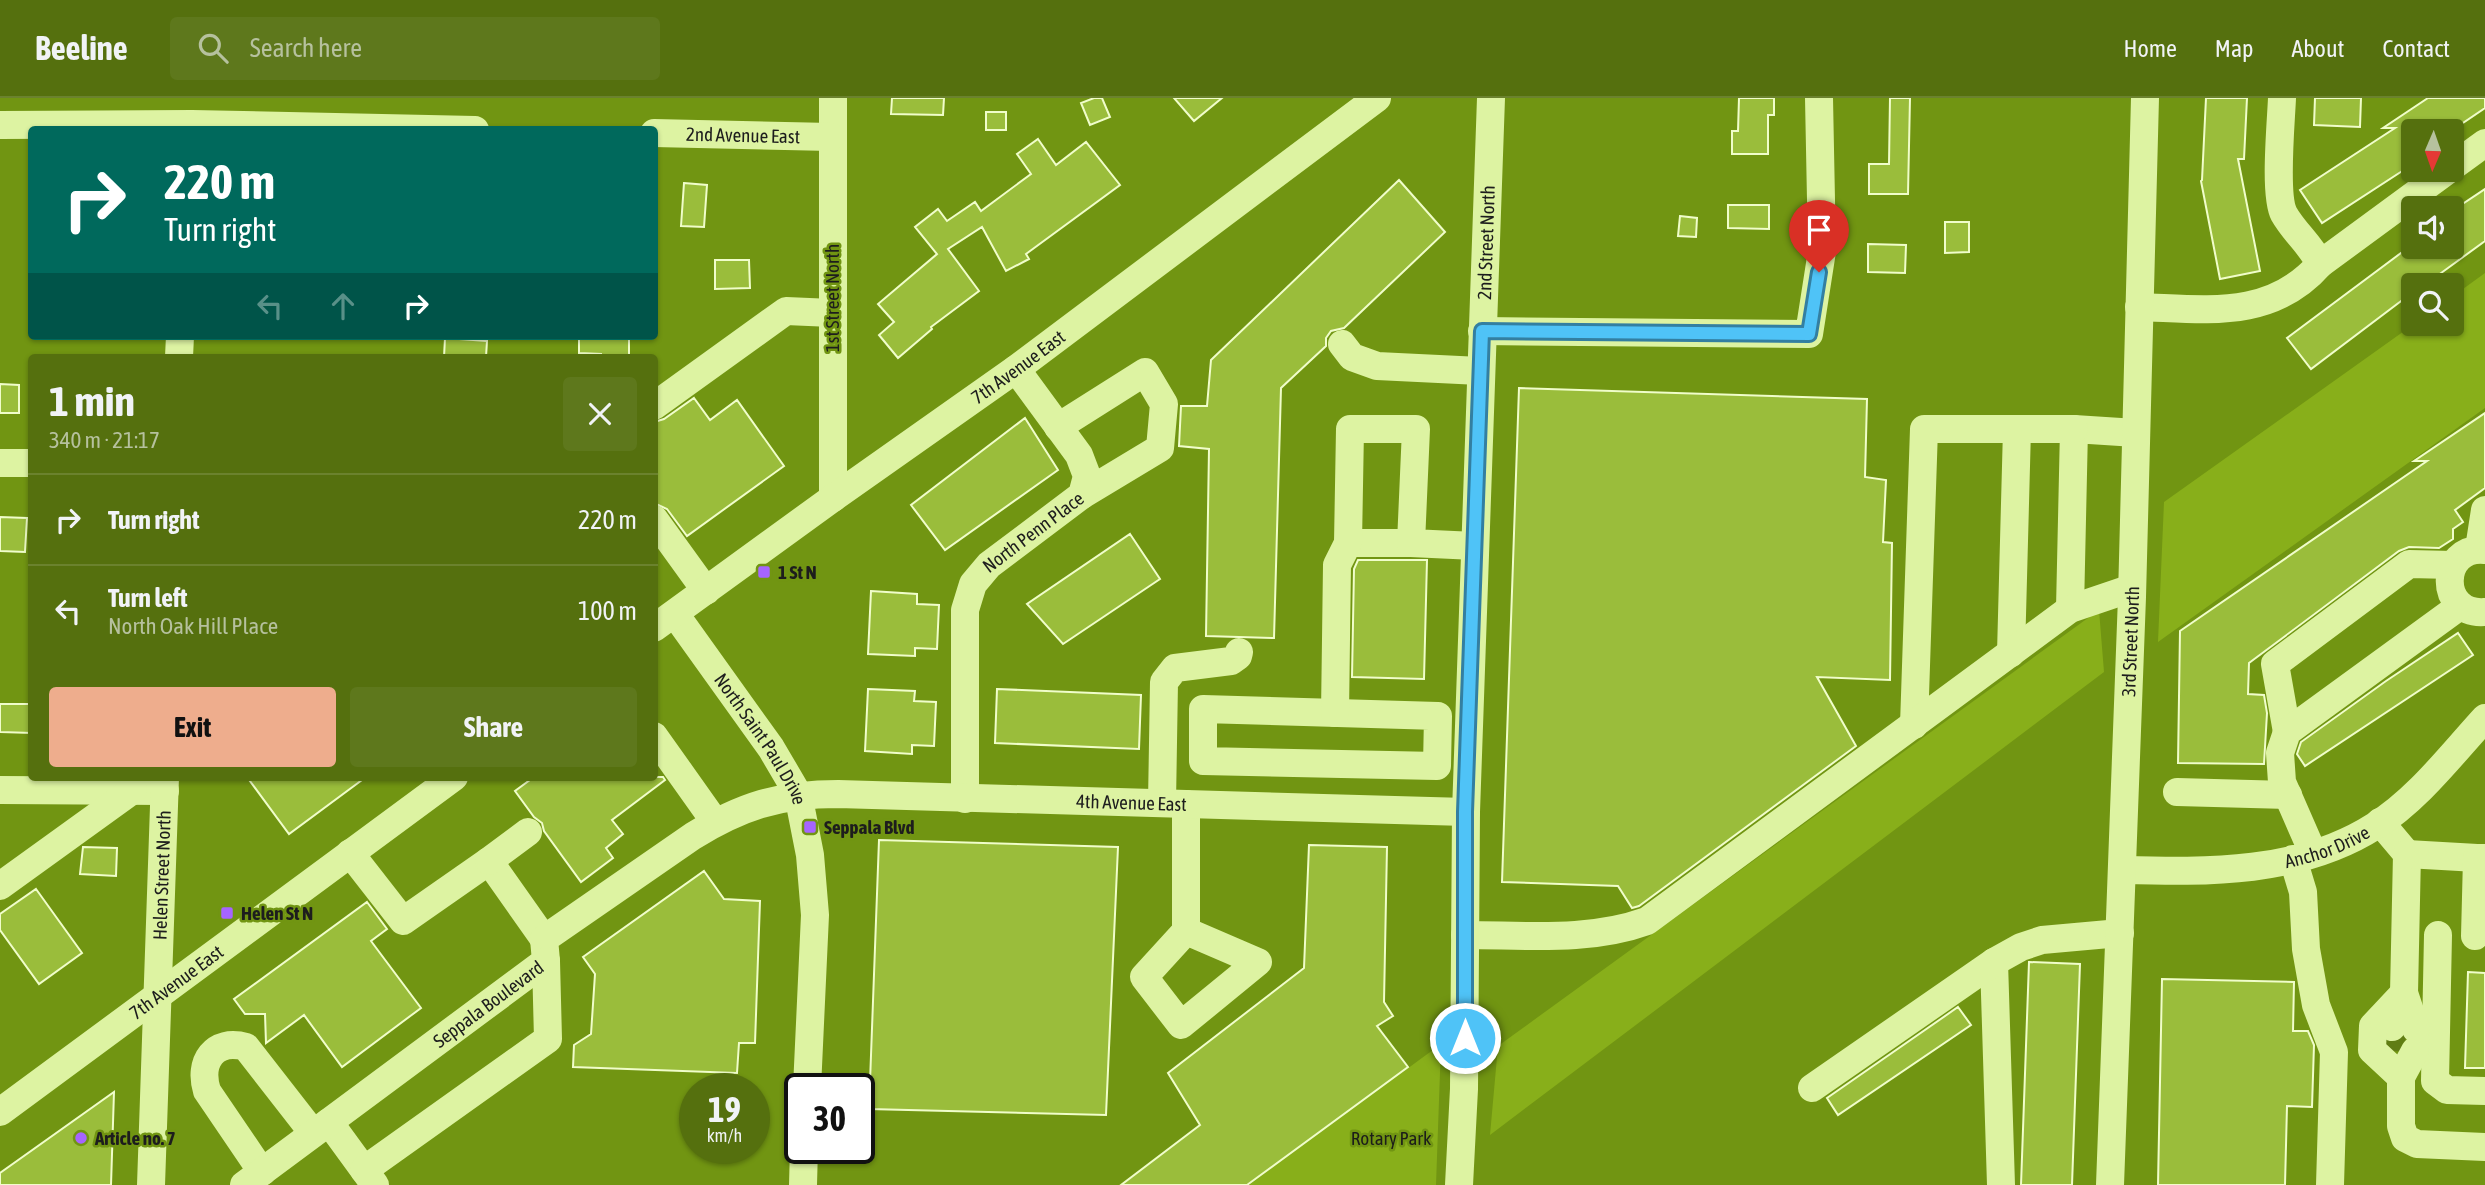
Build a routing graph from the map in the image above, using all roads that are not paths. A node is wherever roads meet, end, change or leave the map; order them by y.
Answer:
1 (833, 98) edge
2 (1377, 98) edge
3 (1491, 98) edge
4 (1819, 98) edge
5 (2145, 98) edge
6 (2282, 98) edge
7 (183, 117) edge
8 (0, 125) edge
9 (385, 126) edge
10 (658, 133) edge
11 (831, 137) junction
12 (2485, 143) edge
13 (2464, 158) edge
14 (2431, 182) edge
15 (2320, 264) junction
16 (2139, 307) junction
17 (832, 313) junction
18 (1482, 331) junction
19 (1342, 344) dead end
20 (1016, 369) junction
21 (1480, 371) junction
22 (658, 403) edge
23 (1058, 427) junction
24 (2017, 429) junction
25 (2074, 429) junction
26 (2136, 433) junction
27 (0, 463) edge
28 (28, 463) edge
29 (1082, 495) junction
30 (833, 498) junction
31 (2485, 510) edge
32 (658, 525) edge
33 (1348, 543) junction
34 (1411, 543) junction
35 (1475, 546) junction
36 (2482, 549) edge
37 (2453, 565) junction
38 (2132, 588) junction
39 (706, 591) junction
40 (2070, 609) junction
41 (2473, 609) edge
42 (665, 621) edge
43 (1240, 652) dead end
44 (2011, 653) junction
45 (1335, 713) junction
46 (1438, 716) junction
47 (1469, 717) junction
48 (2485, 718) edge
49 (1914, 725) junction
50 (2287, 732) junction
51 (658, 742) edge
52 (1203, 761) junction
53 (436, 782) edge
54 (165, 784) edge
55 (0, 790) edge
56 (133, 790) junction
57 (2177, 792) dead end
58 (798, 794) junction
59 (2288, 795) junction
60 (965, 799) junction
61 (1183, 804) junction
62 (1465, 812) junction
63 (715, 822) junction
64 (2381, 822) junction
65 (528, 832) dead end
66 (351, 853) junction
67 (2407, 854) junction
68 (2303, 856) junction
69 (2481, 858) edge
70 (489, 861) junction
71 (2122, 870) junction
72 (0, 886) edge
73 (2406, 914) junction
74 (1186, 931) dead end
75 (2120, 933) junction
76 (1465, 935) junction
77 (2438, 935) junction
78 (2480, 936) edge
79 (545, 950) junction
80 (1994, 962) junction
81 (2404, 993) junction
82 (158, 995) junction
83 (808, 1073) edge
84 (2402, 1077) junction
85 (1812, 1088) dead end
86 (2485, 1091) edge
87 (0, 1112) edge
88 (321, 1128) junction
89 (2485, 1146) edge
90 (804, 1164) edge
91 (264, 1177) edge
92 (370, 1177) edge
93 (151, 1185) edge
94 (803, 1185) edge
95 (1459, 1185) edge
96 (2001, 1185) edge
97 (2110, 1185) edge
98 (2330, 1185) edge

1 - 11 street, 1st Street North
2 - 20 street, 7th Avenue East
3 - 18 street, 2nd Street North
4 - 18 street
5 - 16 street, 3rd Street North
6 - 15 street
7 - 8 street
7 - 9 street
10 - 11 street, 2nd Avenue East
11 - 17 street, 1st Street North
12 - 13 street
14 - 15 street
15 - 16 street
16 - 26 street, 3rd Street North
17 - 22 street
17 - 30 street, 1st Street North
18 - 21 street, 2nd Street North
19 - 21 street
20 - 23 street, North Penn Place
20 - 30 street, 7th Avenue East
21 - 35 street, 2nd Street North
23 - 29 street, North Penn Place
23 - 29 street
24 - 25 street
24 - 44 street
24 - 49 street
25 - 26 street
25 - 40 street
26 - 38 street, 3rd Street North
27 - 28 street
29 - 60 street, North Penn Place
30 - 39 street, 7th Avenue East
31 - 36 street
32 - 39 street
33 - 34 street
33 - 34 street
33 - 45 street
34 - 35 street
35 - 47 street, 2nd Street North
36 - 37 street
37 - 41 street
37 - 50 street
38 - 40 street
38 - 71 street, 3rd Street North
39 - 42 street, 7th Avenue East
40 - 44 street
41 - 50 street
42 - 58 street, North Saint Paul Drive
43 - 61 street
44 - 49 street
45 - 46 street
45 - 52 street
46 - 47 street
46 - 52 street
47 - 62 street, 2nd Street North
48 - 64 street, Anchor Drive
49 - 76 street
50 - 59 street
51 - 63 street
52 - 61 street
53 - 66 street, 7th Avenue East
54 - 56 street
54 - 82 street, Helen Street North
55 - 56 street
56 - 72 street
57 - 59 street
58 - 60 street, 4th Avenue East
58 - 63 street, Seppala Boulevard
58 - 83 street, North Saint Paul Drive
59 - 68 street
60 - 61 street, 4th Avenue East
61 - 62 street, 4th Avenue East
61 - 74 street
62 - 76 street, 2nd Street North
63 - 79 street, Seppala Boulevard
64 - 67 street
64 - 68 street, Anchor Drive
65 - 70 street
66 - 70 street
66 - 82 street, 7th Avenue East
67 - 69 street
67 - 73 street
68 - 71 street, Anchor Drive
68 - 98 street
69 - 78 street
70 - 79 street
71 - 75 street, 3rd Street North
73 - 77 street
73 - 81 street
75 - 80 street
75 - 97 street, 3rd Street North
76 - 95 street, 2nd Street North
77 - 78 street
77 - 86 street
79 - 88 street, Seppala Boulevard
79 - 92 street
80 - 85 street
80 - 96 street
81 - 84 street
81 - 84 street
82 - 87 street, 7th Avenue East
82 - 93 street, Helen Street North
84 - 89 street
88 - 91 street, Seppala Boulevard
88 - 91 street
88 - 92 street
90 - 94 street

